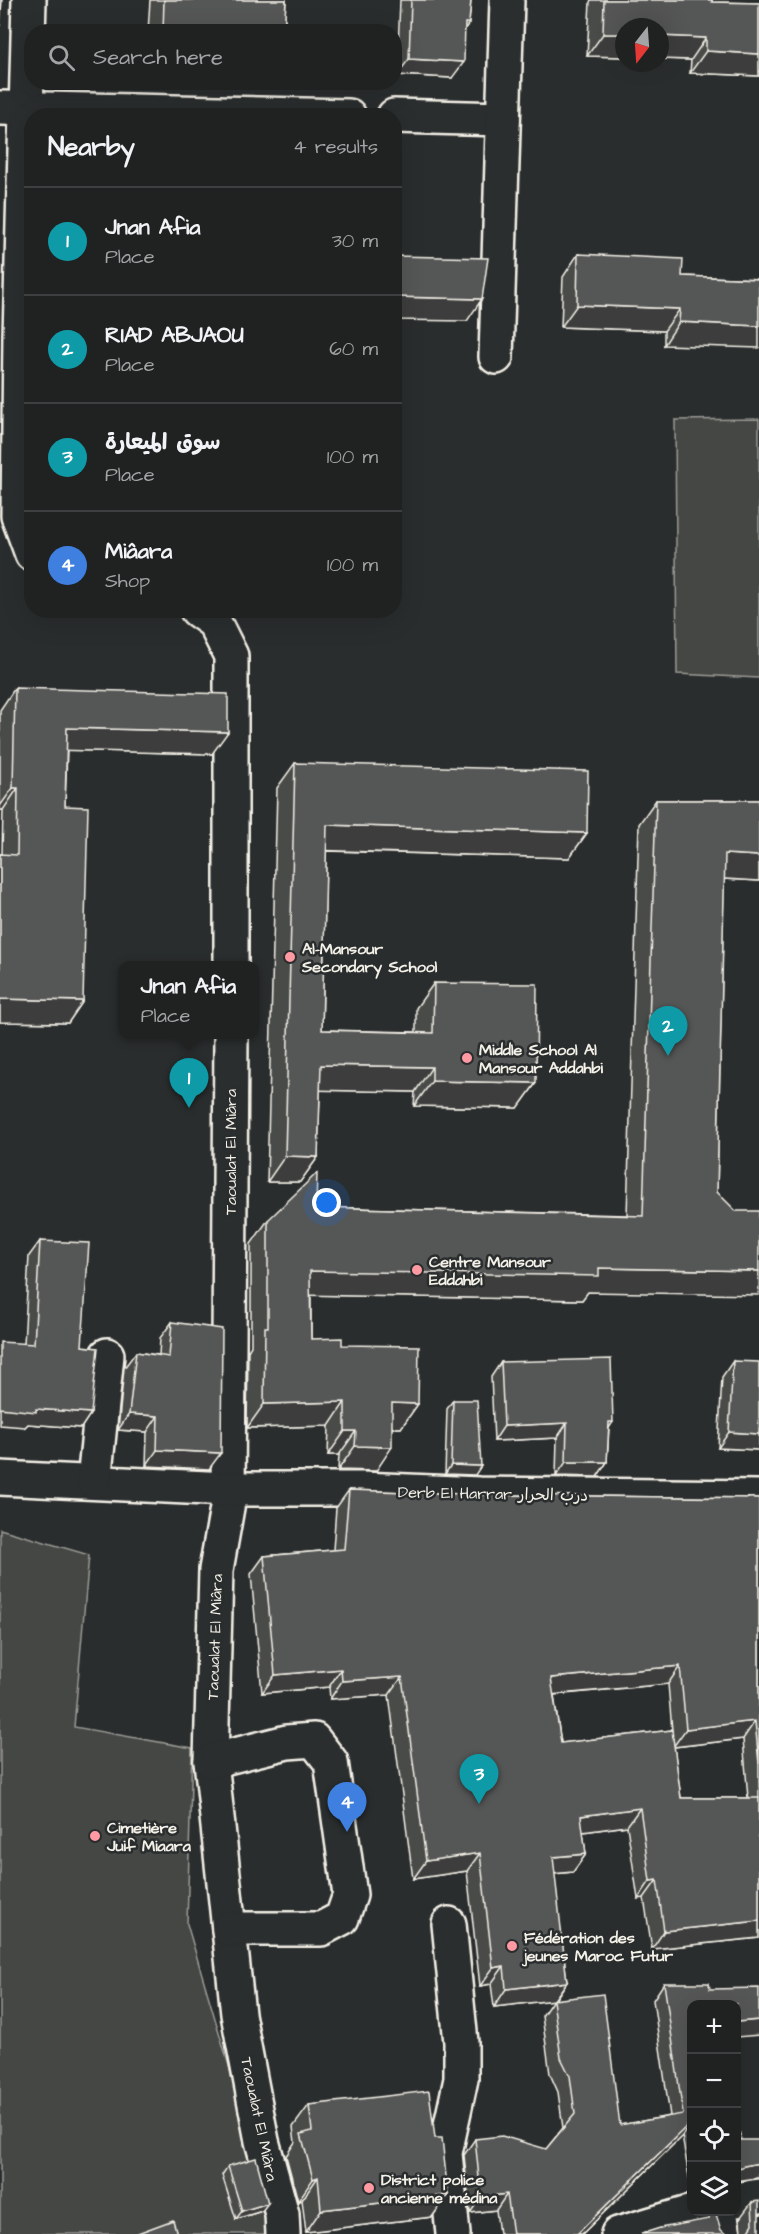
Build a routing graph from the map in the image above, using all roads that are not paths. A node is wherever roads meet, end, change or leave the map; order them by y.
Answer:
1 (29, 0) edge
2 (507, 0) edge
3 (25, 24) edge
4 (24, 34) edge
5 (13, 108) edge
6 (402, 116) edge
7 (503, 119) junction
8 (496, 357) dead end
9 (24, 532) edge
10 (208, 618) edge
11 (231, 961) edge
12 (231, 1039) edge
13 (107, 1355) dead end
14 (0, 1478) edge
15 (94, 1482) junction
16 (228, 1489) junction
17 (759, 1497) edge
18 (211, 1761) junction
19 (449, 1924) dead end
20 (230, 1929) junction
21 (759, 2196) edge
22 (741, 2199) edge
23 (687, 2213) edge
24 (721, 2216) edge
25 (283, 2234) edge
26 (453, 2234) edge
27 (618, 2234) edge
28 (724, 2234) edge

1 - 3 street
2 - 7 street
4 - 5 street
5 - 9 street
6 - 7 street
7 - 8 street
10 - 11 street
12 - 16 street, Taoualat El Miâra
13 - 15 street
14 - 15 street, Derb El Harrar درب الحرار
15 - 16 street, Derb El Harrar درب الحرار
16 - 17 street, Derb El Harrar درب الحرار
16 - 18 street, Taoualat El Miâra
18 - 20 street, Taoualat El Miâra
18 - 20 street
19 - 26 street
20 - 25 street, Taoualat El Miâra
21 - 22 street
23 - 27 street
24 - 28 street

